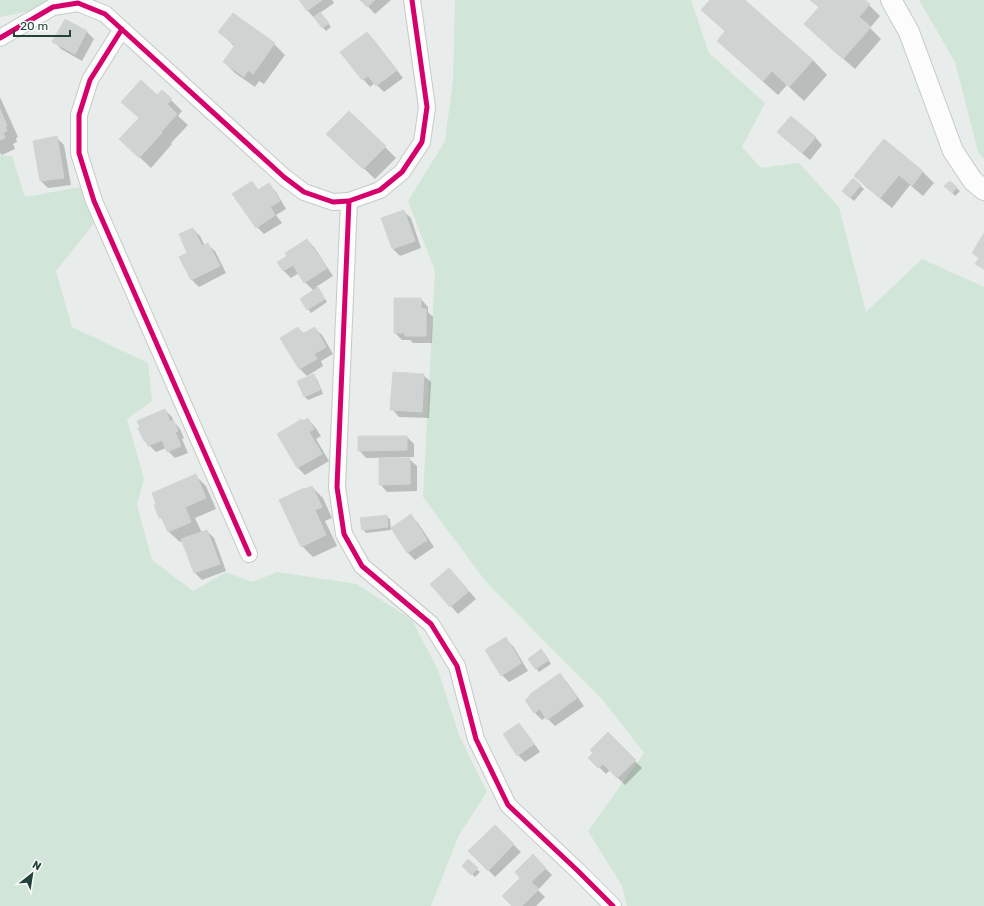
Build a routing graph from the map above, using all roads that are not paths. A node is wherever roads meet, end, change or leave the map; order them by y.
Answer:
1 (412, 0) edge
2 (891, 0) edge
3 (122, 29) junction
4 (0, 38) edge
5 (984, 190) edge
6 (349, 201) junction
7 (249, 554) dead end
8 (613, 906) edge

1 - 6 street
2 - 5 street
3 - 4 street
3 - 6 street
3 - 7 street
6 - 8 street

